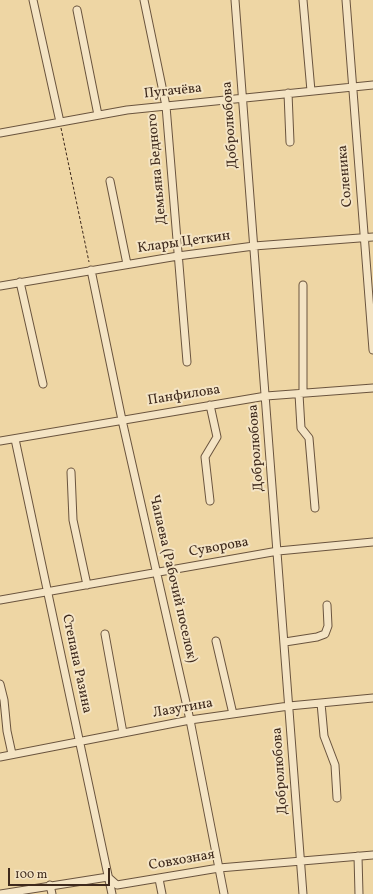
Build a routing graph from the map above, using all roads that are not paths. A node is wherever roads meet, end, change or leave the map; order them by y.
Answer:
1 (33, 0) edge
2 (144, 0) edge
3 (235, 0) edge
4 (303, 0) edge
5 (346, 0) edge
6 (77, 10) dead end
7 (373, 85) edge
8 (352, 87) junction
9 (311, 91) junction
10 (288, 93) junction
11 (242, 98) junction
12 (166, 106) junction
13 (98, 115) junction
14 (60, 122) junction
15 (0, 133) edge
16 (290, 142) dead end
17 (110, 181) dead end
18 (364, 237) junction
19 (373, 237) edge
20 (254, 246) junction
21 (178, 256) junction
22 (127, 264) junction
23 (91, 270) junction
24 (20, 282) junction
25 (303, 285) dead end
26 (0, 286) edge
27 (373, 350) edge
28 (187, 362) dead end
29 (43, 384) dead end
30 (373, 388) edge
31 (301, 393) junction
32 (266, 396) junction
33 (210, 405) junction
34 (122, 420) junction
35 (15, 439) junction
36 (0, 441) edge
37 (71, 472) dead end
38 (210, 501) dead end
39 (314, 508) dead end
40 (373, 542) edge
41 (278, 551) junction
42 (157, 572) junction
43 (87, 585) junction
44 (48, 592) junction
45 (0, 600) edge
46 (327, 605) dead end
47 (105, 634) dead end
48 (216, 641) dead end
49 (285, 642) junction
50 (0, 684) edge
51 (373, 698) edge
52 (321, 703) junction
53 (289, 706) junction
54 (233, 714) junction
55 (190, 720) junction
56 (124, 733) junction
57 (80, 741) junction
58 (12, 754) junction
59 (0, 757) edge
60 (337, 798) dead end
61 (373, 855) edge
62 (358, 856) junction
63 (301, 861) junction
64 (219, 868) junction
65 (108, 876) junction
66 (159, 879) junction
67 (50, 885) junction
68 (0, 894) edge
69 (52, 894) edge
70 (112, 894) edge
71 (162, 894) edge
72 (224, 894) edge
73 (304, 894) edge
74 (359, 894) edge

1 - 14 street
2 - 12 street, Демьяна Бедного
3 - 11 street, Добролюбова
4 - 9 street
5 - 8 street, Соленика
6 - 13 street
7 - 8 street, Пугачёва
8 - 9 street, Пугачёва
8 - 18 street, Соленика
9 - 10 street, Пугачёва
10 - 11 street, Пугачёва
10 - 16 street
11 - 12 street, Пугачёва
11 - 20 street, Добролюбова
12 - 13 street, Пугачёва
12 - 21 street, Демьяна Бедного
13 - 14 street, Пугачёва
14 - 15 street, Пугачёва
17 - 22 street
18 - 19 street, Клары Цеткин
18 - 20 street, Клары Цеткин
18 - 27 street, Соленика
20 - 21 street, Клары Цеткин
20 - 32 street, Добролюбова
21 - 22 street, Клары Цеткин
21 - 28 street, Демьяна Бедного
22 - 23 street, Клары Цеткин
23 - 24 street, Клары Цеткин
23 - 34 street, Чапаева (Рабочий поселок)
24 - 26 street, Клары Цеткин
24 - 29 street
25 - 31 street
30 - 31 street, Панфилова
31 - 32 street, Панфилова
31 - 39 street
32 - 33 street, Панфилова
32 - 41 street, Добролюбова
33 - 34 street, Панфилова
33 - 38 street
34 - 35 street, Панфилова
34 - 42 street, Чапаева (Рабочий поселок)
35 - 36 street, Панфилова
35 - 44 street, Степана Разина
37 - 43 street
40 - 41 street, Суворова
41 - 42 street, Суворова
41 - 49 street, Добролюбова
42 - 43 street, Суворова
42 - 55 street, Чапаева (Рабочий поселок)
43 - 44 street, Суворова
44 - 45 street, Суворова
44 - 57 street, Степана Разина
46 - 49 street
47 - 56 street
48 - 54 street
49 - 53 street, Добролюбова
50 - 58 street
51 - 52 street, Лазутина
52 - 53 street, Лазутина
52 - 60 street
53 - 54 street, Лазутина
53 - 63 street, Добролюбова
54 - 55 street, Лазутина
55 - 56 street, Лазутина
55 - 64 street, Чапаева (Рабочий поселок)
56 - 57 street, Лазутина
57 - 58 street, Лазутина
57 - 65 street, Степана Разина
58 - 59 street, Лазутина
61 - 62 street, Совхозная
62 - 63 street, Совхозная
62 - 74 street
63 - 64 street, Совхозная
63 - 73 street, Добролюбова
64 - 66 street, Совхозная
64 - 72 street, Чапаева (Рабочий поселок)
65 - 66 street, Совхозная
65 - 67 street
65 - 70 street, Степана Разина
66 - 71 street
67 - 68 street
67 - 69 street

